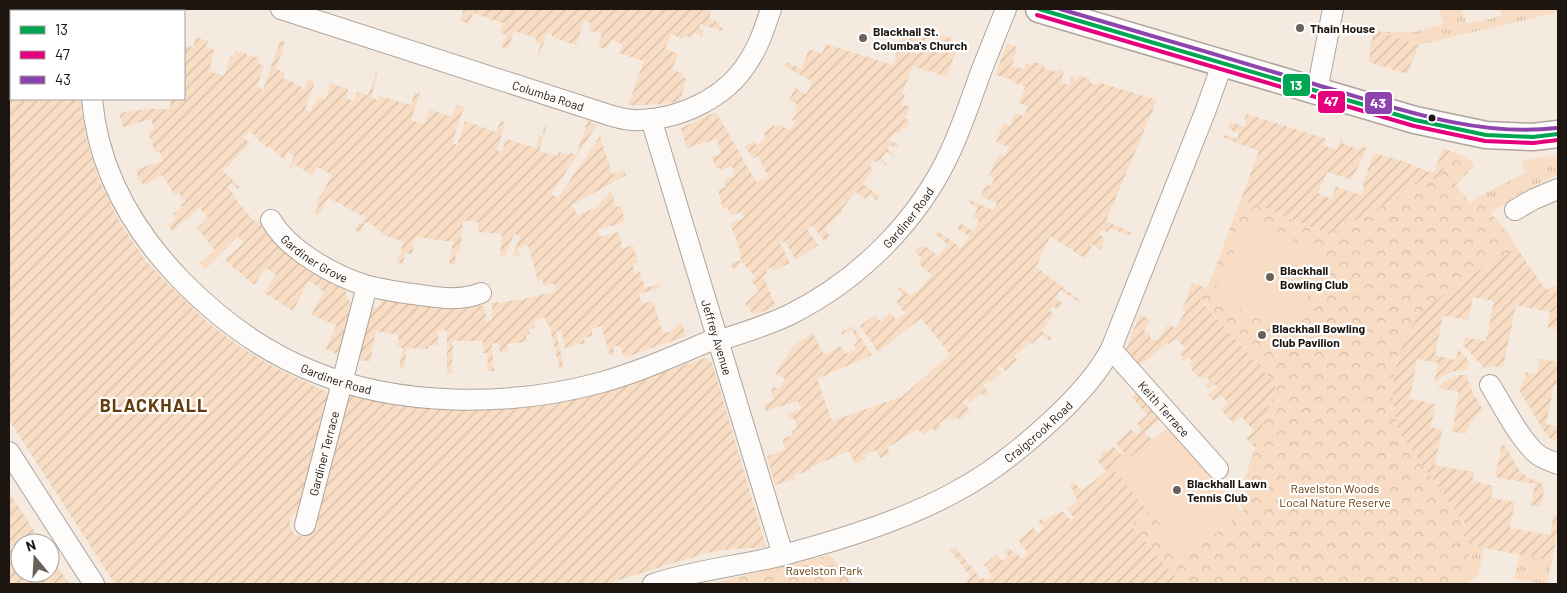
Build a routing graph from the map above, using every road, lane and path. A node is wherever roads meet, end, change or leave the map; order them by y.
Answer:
1 (281, 9) edge
2 (771, 9) edge
3 (1006, 9) edge
4 (1039, 9) edge
5 (1332, 9) edge
6 (327, 16) edge
7 (1085, 16) edge
8 (1222, 62) junction
9 (1317, 91) junction
10 (92, 100) edge
11 (651, 119) junction
12 (1558, 134) edge
13 (1558, 189) edge
14 (1516, 210) dead end
15 (271, 220) dead end
16 (367, 286) junction
17 (481, 293) dead end
18 (718, 340) junction
19 (1111, 349) junction
20 (342, 382) junction
21 (1490, 385) dead end
22 (9, 452) edge
23 (1558, 464) edge
24 (1218, 469) dead end
25 (305, 525) dead end
26 (782, 555) junction
27 (94, 584) edge
28 (653, 584) edge

1 - 6 street, Columba Road
2 - 11 street, Columba Road
3 - 18 street, Gardiner Road
4 - 7 main road
5 - 9 street
6 - 11 street, Columba Road
7 - 8 main road
8 - 9 main road
8 - 19 street, Craigcrook Road
9 - 12 main road
10 - 20 street, Gardiner Road
11 - 18 street, Jeffrey Avenue
13 - 14 street
15 - 16 street, Gardiner Grove
16 - 17 street, Gardiner Grove
16 - 20 street
18 - 20 street, Gardiner Road
18 - 26 street, Jeffrey Avenue
19 - 24 street, Keith Terrace
19 - 26 street, Craigcrook Road
20 - 25 street, Gardiner Terrace
21 - 23 street
22 - 27 street
26 - 28 street, Craigcrook Road

